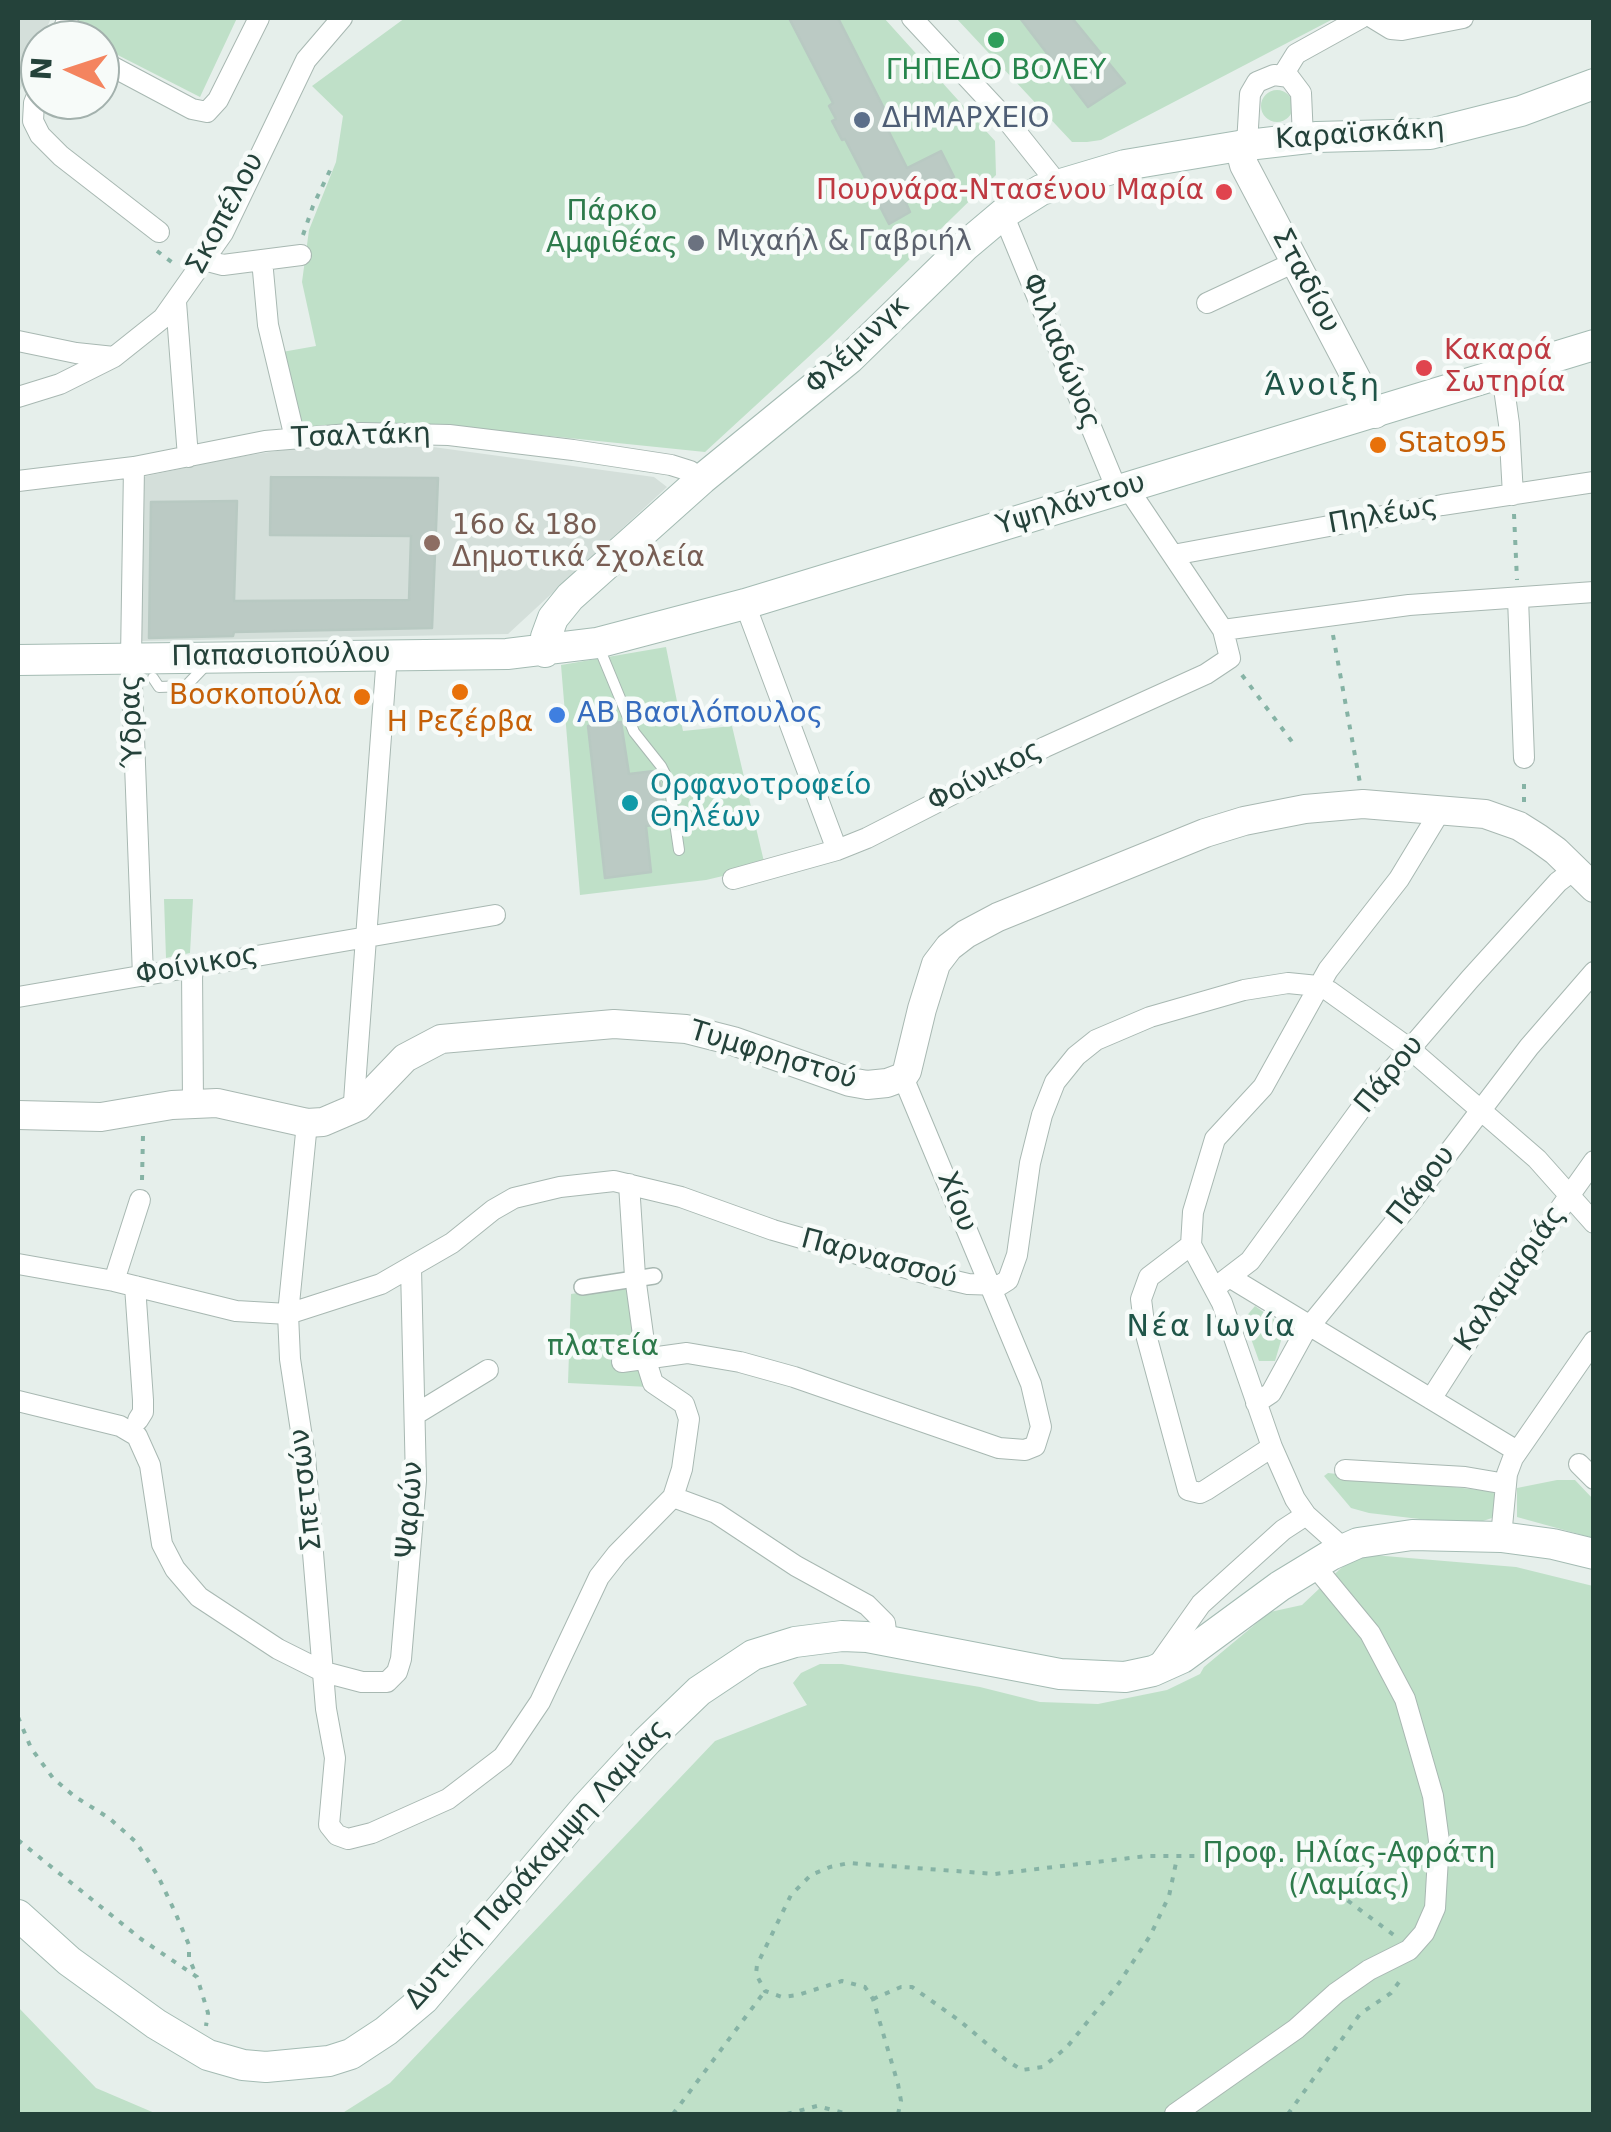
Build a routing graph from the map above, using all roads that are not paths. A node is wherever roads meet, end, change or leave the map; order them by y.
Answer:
1 (259, 18) edge
2 (342, 18) edge
3 (912, 18) edge
4 (1361, 18) edge
5 (1374, 18) edge
6 (1463, 18) edge
7 (120, 71) edge
8 (1283, 75) junction
9 (1594, 84) edge
10 (33, 120) edge
11 (1303, 138) junction
12 (1243, 145) junction
13 (1057, 182) junction
14 (1004, 214) junction
15 (159, 232) road end
16 (300, 255) road end
17 (262, 260) junction
18 (1295, 262) junction
19 (199, 269) junction
20 (176, 302) junction
21 (1207, 303) dead end
22 (18, 341) edge
23 (1594, 345) edge
24 (114, 357) junction
25 (1502, 374) junction
26 (18, 398) edge
27 (1375, 414) junction
28 (295, 438) junction
29 (188, 457) junction
30 (134, 467) junction
31 (702, 480) junction
32 (18, 481) edge
33 (1594, 482) edge
34 (1122, 489) junction
35 (1513, 495) junction
36 (1174, 555) junction
37 (1594, 592) edge
38 (1518, 598) junction
39 (745, 604) junction
40 (1223, 630) junction
41 (597, 643) junction
42 (545, 652) junction
43 (387, 654) junction
44 (1230, 658) joint
45 (18, 660) edge
46 (142, 668) junction
47 (1524, 758) road end
48 (1442, 808) junction
49 (679, 850) dead end
50 (837, 850) junction
51 (1584, 878) edge
52 (733, 879) dead end
53 (495, 915) dead end
54 (368, 936) junction
55 (192, 966) junction
56 (1594, 972) edge
57 (142, 976) junction
58 (1318, 986) junction
59 (18, 997) edge
60 (1410, 1049) junction
61 (902, 1077) junction
62 (362, 1103) junction
63 (192, 1104) junction
64 (1479, 1111) junction
65 (18, 1115) edge
66 (307, 1123) junction
67 (1594, 1161) edge
68 (629, 1184) junction
69 (1570, 1194) junction
70 (140, 1200) road end
71 (1594, 1223) edge
72 (1191, 1246) junction
73 (18, 1264) edge
74 (411, 1268) junction
75 (645, 1277) junction
76 (1224, 1283) junction
77 (124, 1284) junction
78 (989, 1286) junction
79 (582, 1287) dead end
80 (288, 1314) junction
81 (1310, 1325) junction
82 (1594, 1341) edge
83 (646, 1360) junction
84 (622, 1362) dead end
85 (488, 1370) dead end
86 (1431, 1399) junction
87 (18, 1401) edge
88 (1256, 1403) junction
89 (416, 1414) junction
90 (138, 1420) dead end
91 (1272, 1447) junction
92 (1517, 1451) junction
93 (1345, 1470) dead end
94 (1506, 1484) junction
95 (673, 1496) junction
96 (1306, 1515) junction
97 (1501, 1537) junction
98 (1342, 1548) junction
99 (1594, 1554) edge
100 (1314, 1565) junction
101 (887, 1640) junction
102 (1153, 1670) junction
103 (324, 1672) junction
104 (18, 1915) edge
105 (1175, 2114) edge

1 - 7 street
2 - 19 street, Σκοπέλου
3 - 13 street
4 - 8 street
5 - 6 street
8 - 11 street
8 - 12 street
9 - 11 main road, Καραϊσκάκη
10 - 15 street
11 - 12 main road, Καραϊσκάκη
12 - 13 main road, Φλέμινγκ
12 - 18 street, Σταδίου
13 - 14 main road, Φλέμινγκ
14 - 31 main road, Φλέμινγκ
14 - 34 street, Φιλιαδώνος
16 - 17 street
17 - 19 street
17 - 28 street
18 - 21 street
18 - 27 street, Σταδίου
19 - 20 street, Σκοπέλου
20 - 24 street, Σκοπέλου
20 - 29 street
22 - 24 street
23 - 25 main road, Υψηλάντου
24 - 26 street, Σκοπέλου
25 - 27 main road, Υψηλάντου
25 - 35 street
27 - 34 main road, Υψηλάντου
28 - 29 street, Τσαλτάκη
28 - 31 street, Τσαλτάκη
29 - 30 street, Τσαλτάκη
30 - 32 street, Τσαλτάκη
30 - 46 street, Ύδρας
31 - 42 main road, Φλέμινγκ
33 - 35 street, Πηλέως
34 - 36 street, Φιλιαδώνος
34 - 39 main road, Υψηλάντου
35 - 36 street, Πηλέως
36 - 40 street, Φιλιαδώνος
37 - 38 street
38 - 40 street
38 - 47 street
39 - 41 main road, Υψηλάντου
39 - 50 street
40 - 44 street, Φιλιαδώνος
41 - 42 main road, Υψηλάντου
41 - 49 lane
42 - 43 main road, Παπασιοπούλου
43 - 46 main road, Παπασιοπούλου
43 - 54 street
44 - 50 street, Φοίνικος
45 - 46 main road, Παπασιοπούλου
46 - 57 street, Ύδρας
48 - 51 street
48 - 58 street
48 - 61 street
50 - 52 street, Φοίνικος
51 - 60 street, Πάρου
53 - 54 street, Φοίνικος
54 - 55 street, Φοίνικος
54 - 62 street
55 - 57 street, Φοίνικος
55 - 63 street
56 - 64 street, Πάφου
57 - 59 street, Φοίνικος
58 - 60 street
58 - 72 street
58 - 78 street, Παρνασσού
60 - 64 street
60 - 76 street, Πάρου
61 - 62 street, Τυμφρηστού
61 - 78 street, Χίου
62 - 66 street, Τυμφρηστού
63 - 65 street, Τυμφρηστού
63 - 66 street, Τυμφρηστού
64 - 69 street
64 - 81 street, Πάφου
66 - 80 street, Σπετσών
67 - 69 street, Καλαμαριάς
68 - 74 street, Παρνασσού
68 - 75 street
68 - 78 street, Παρνασσού
69 - 71 street
69 - 86 street, Καλαμαριάς
70 - 77 street
72 - 76 street
72 - 91 street
73 - 77 street, Παρνασσού
74 - 80 street, Παρνασσού
74 - 89 street, Ψαρών
75 - 79 street
75 - 83 street
76 - 81 street
76 - 88 street
77 - 80 street, Παρνασσού
77 - 90 street
78 - 83 street, Χίου
80 - 103 street, Σπετσών
81 - 86 street
81 - 88 street, Πάφου
82 - 92 street
83 - 84 street
83 - 95 street
85 - 89 street
86 - 92 street
87 - 103 street
88 - 91 street
89 - 103 street, Ψαρών
91 - 96 street
92 - 94 street
93 - 94 street
94 - 97 street
95 - 101 street
95 - 103 street, Σπετσών
96 - 98 street
96 - 102 street
97 - 98 main road, Δυτική Παράκαμψη Λαμίας
97 - 99 main road, Δυτική Παράκαμψη Λαμίας
98 - 100 main road, Δυτική Παράκαμψη Λαμίας
100 - 102 main road, Δυτική Παράκαμψη Λαμίας
100 - 105 street
101 - 102 main road, Δυτική Παράκαμψη Λαμίας
101 - 104 main road, Δυτική Παράκαμψη Λαμίας

